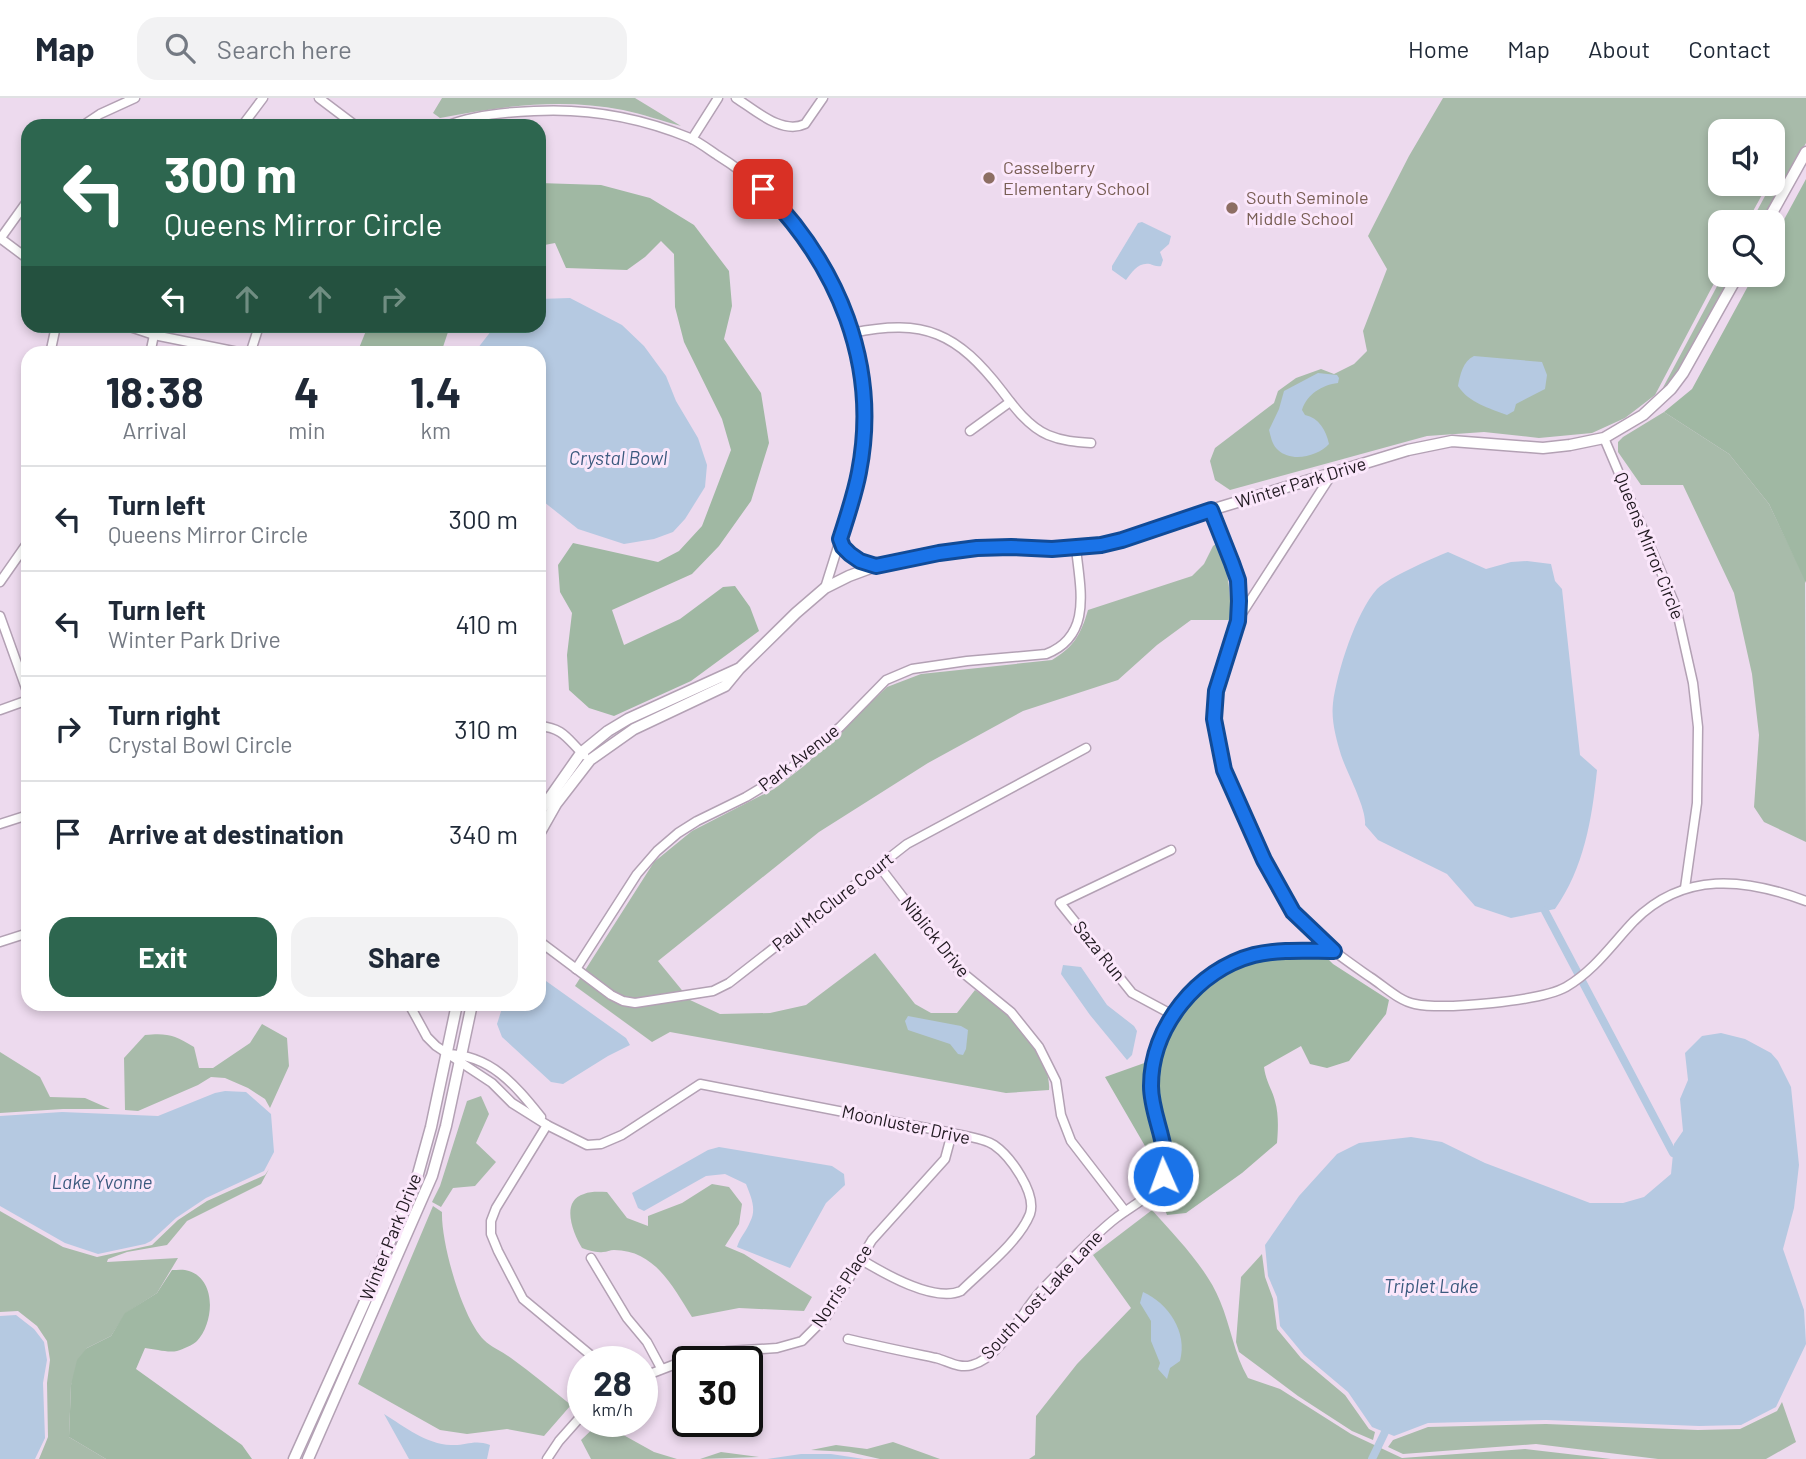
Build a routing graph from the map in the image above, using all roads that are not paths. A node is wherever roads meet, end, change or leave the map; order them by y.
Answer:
1 (135, 98) edge
2 (263, 98) edge
3 (319, 98) edge
4 (718, 98) edge
5 (736, 98) edge
6 (823, 98) edge
7 (92, 119) edge
8 (247, 119) edge
9 (347, 119) edge
10 (473, 119) edge
11 (692, 139) junction
12 (1806, 152) edge
13 (21, 210) edge
14 (1774, 210) edge
15 (0, 239) edge
16 (21, 254) edge
17 (1731, 287) edge
18 (148, 333) edge
19 (852, 333) junction
20 (154, 335) junction
21 (152, 346) edge
22 (209, 346) edge
23 (1010, 402) junction
24 (970, 431) dead end
25 (1604, 438) junction
26 (1091, 443) dead end
27 (1332, 474) junction
28 (1211, 510) junction
29 (840, 539) junction
30 (1076, 548) junction
31 (21, 552) edge
32 (876, 566) junction
33 (0, 582) edge
34 (825, 587) junction
35 (0, 616) edge
36 (1238, 621) junction
37 (739, 669) junction
38 (21, 674) edge
39 (21, 702) edge
40 (0, 710) edge
41 (546, 726) edge
42 (1086, 748) dead end
43 (581, 753) junction
44 (590, 760) junction
45 (546, 803) edge
46 (21, 817) edge
47 (546, 822) edge
48 (0, 824) edge
49 (1171, 850) dead end
50 (879, 866) junction
51 (1685, 888) junction
52 (1806, 901) edge
53 (21, 935) edge
54 (0, 942) edge
55 (546, 946) edge
56 (1334, 951) junction
57 (576, 969) junction
58 (413, 1011) edge
59 (456, 1011) edge
60 (470, 1011) edge
61 (1173, 1015) junction
62 (447, 1054) junction
63 (460, 1059) junction
64 (501, 1074) junction
65 (492, 1083) junction
66 (547, 1125) junction
67 (952, 1133) junction
68 (1125, 1211) junction
69 (591, 1258) dead end
70 (860, 1259) junction
71 (373, 1298) junction
72 (848, 1339) dead end
73 (580, 1346) edge
74 (661, 1368) junction
75 (658, 1369) edge
76 (567, 1432) edge
77 (304, 1437) junction
78 (316, 1443) junction
79 (294, 1459) edge
80 (308, 1459) edge
81 (547, 1459) edge

1 - 7 street
2 - 8 street
3 - 9 street
4 - 11 street
5 - 6 street
10 - 11 street
11 - 19 street
12 - 14 street
13 - 15 street
15 - 16 street
17 - 25 street, Winter Park Drive
18 - 20 street
19 - 23 street
19 - 29 street
20 - 21 street
20 - 22 street
23 - 24 street
23 - 26 street
25 - 27 street, Winter Park Drive
25 - 51 street, Queens Mirror Circle
27 - 28 street, Winter Park Drive
27 - 36 street
28 - 30 street, Winter Park Drive
28 - 36 street
29 - 32 street
29 - 34 street
30 - 32 street, Winter Park Drive
30 - 57 street, Park Avenue
31 - 33 street
32 - 34 street, Winter Park Drive
34 - 37 street, Winter Park Drive
35 - 38 street
36 - 56 street
37 - 43 street, Winter Park Drive
37 - 44 street, Winter Park Drive
39 - 40 street
41 - 43 street
42 - 50 street, Paul McClure Court
43 - 44 street
43 - 45 street, Winter Park Drive
44 - 47 street, Winter Park Drive
46 - 48 street
49 - 61 street, Saza Run
50 - 57 street, Paul McClure Court
50 - 68 street, Niblick Drive
51 - 52 street
51 - 56 street
53 - 54 street
55 - 57 street
56 - 61 street, South Lost Lake Lane
58 - 62 street
59 - 62 street, Winter Park Drive
60 - 63 street, Winter Park Drive
61 - 68 street, South Lost Lake Lane
62 - 63 street
62 - 71 street, Winter Park Drive
63 - 64 street, Moonluster Drive
63 - 65 street, Moonluster Drive
63 - 71 street, Winter Park Drive
64 - 65 street
64 - 66 street, Moonluster Drive
65 - 66 street, Moonluster Drive
66 - 67 street, Moonluster Drive
66 - 73 street
67 - 70 street, Norris Place
67 - 70 street, Moonluster Drive
68 - 72 street, South Lost Lake Lane
69 - 74 street
70 - 74 street, Norris Place
71 - 77 street, Winter Park Drive
71 - 78 street, Winter Park Drive
74 - 75 street, Norris Place
76 - 81 street
77 - 78 street
77 - 79 street, Winter Park Drive
78 - 80 street, Winter Park Drive

